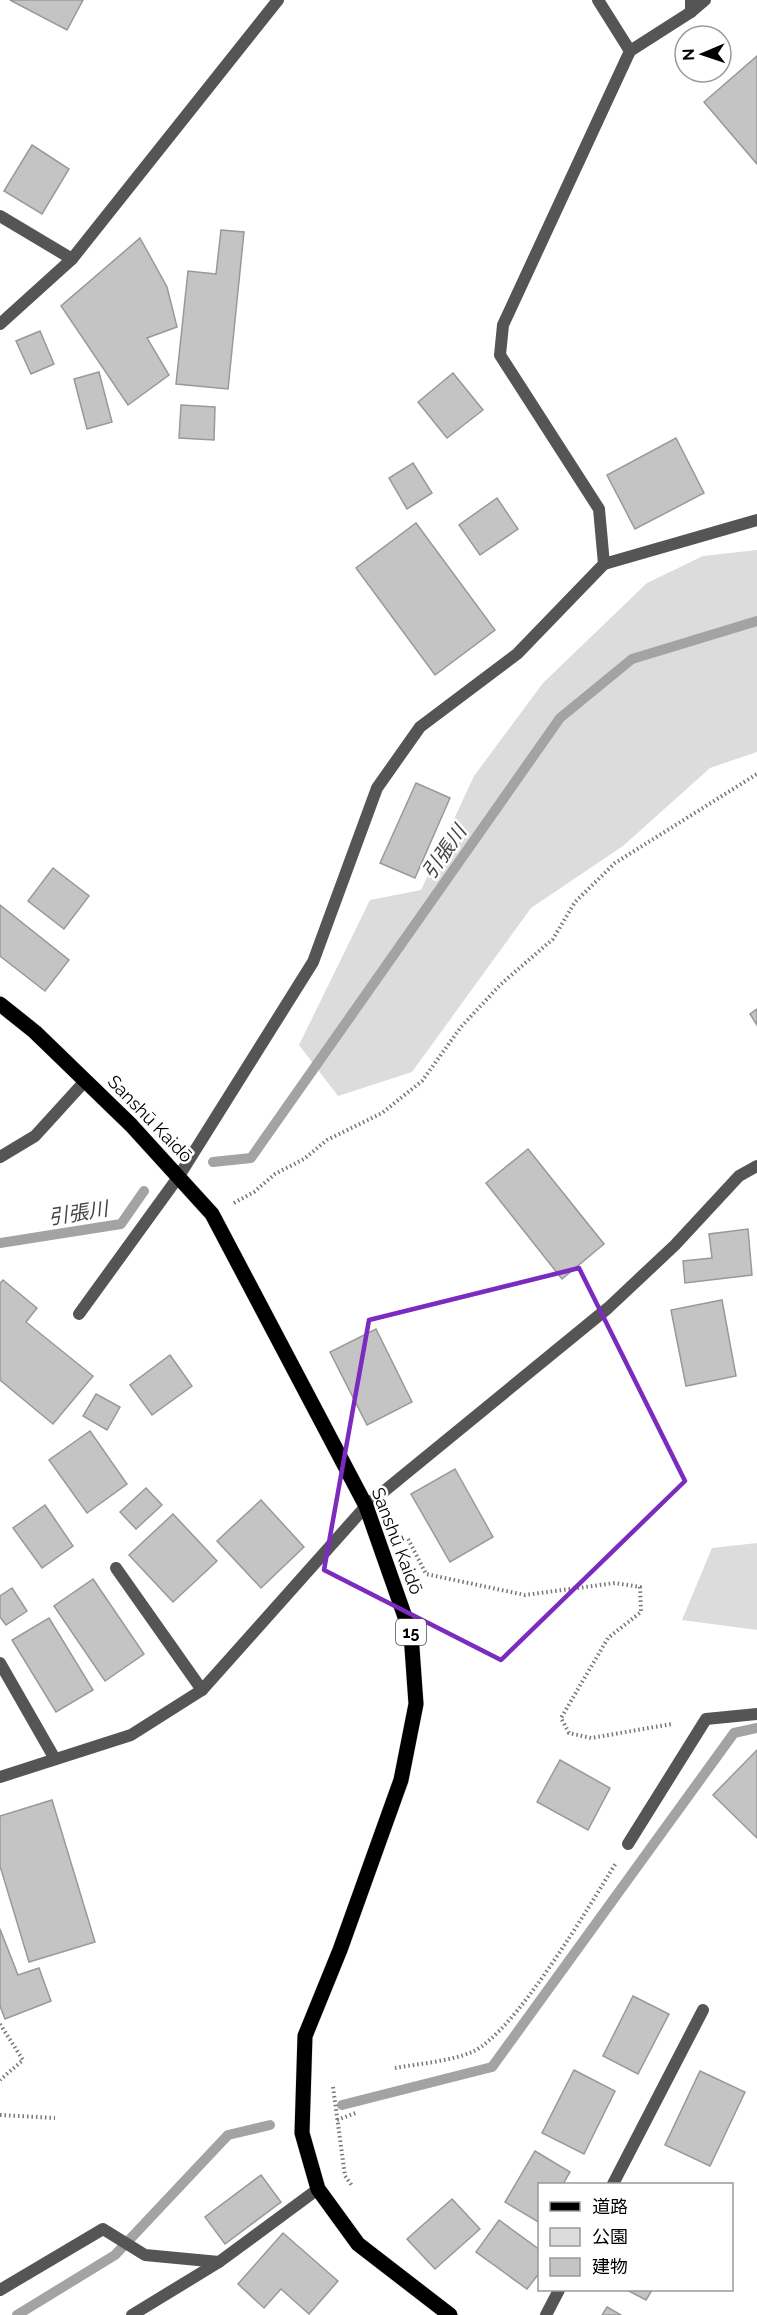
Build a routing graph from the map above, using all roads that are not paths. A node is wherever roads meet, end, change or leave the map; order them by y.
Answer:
1 (278, 0) edge
2 (598, 0) edge
3 (705, 0) edge
4 (691, 6) edge
5 (630, 51) junction
6 (0, 216) edge
7 (72, 259) junction
8 (0, 324) edge
9 (757, 520) edge
10 (604, 564) junction
11 (0, 1004) edge
12 (86, 1080) junction
13 (0, 1157) edge
14 (757, 1166) edge
15 (179, 1176) junction
16 (79, 1314) dead end
17 (366, 1506) junction
18 (116, 1568) dead end
19 (0, 1663) edge
20 (202, 1690) junction
21 (757, 1714) edge
22 (55, 1759) junction
23 (0, 1777) edge
24 (628, 1844) road end
25 (703, 2010) dead end
26 (614, 2183) edge
27 (318, 2189) junction
28 (219, 2262) junction
29 (0, 2290) edge
30 (558, 2291) edge
31 (132, 2315) edge
32 (450, 2315) edge
33 (546, 2315) edge

1 - 7 street
2 - 5 street
3 - 4 street
4 - 5 street
5 - 10 street
6 - 7 street
7 - 8 street
9 - 10 street
10 - 15 street
11 - 12 main road, Sanshū Kaidō / 15
12 - 13 street
12 - 15 main road, Sanshū Kaidō / 15
14 - 17 street
15 - 16 street
15 - 17 main road, Sanshū Kaidō / 15
17 - 20 street
17 - 27 main road, Sanshū Kaidō / 15
18 - 20 street
19 - 22 street
20 - 22 street
21 - 24 street
22 - 23 street
25 - 26 street
27 - 28 street
27 - 32 main road, Sanshū Kaidō / 15
28 - 29 street
28 - 31 street
30 - 33 street

